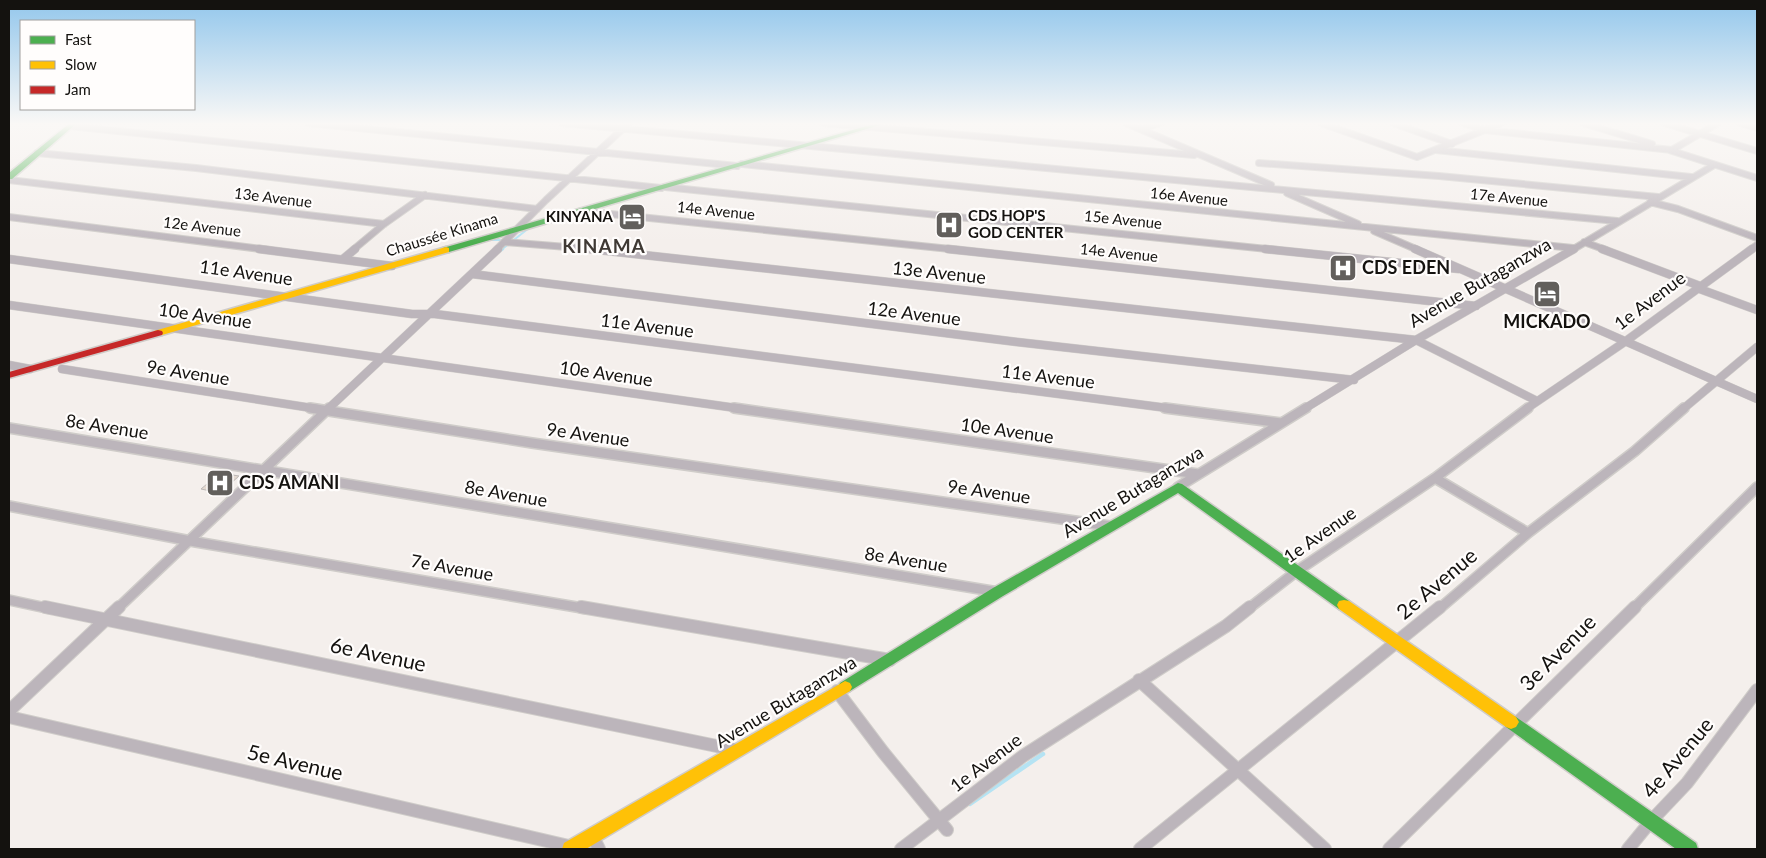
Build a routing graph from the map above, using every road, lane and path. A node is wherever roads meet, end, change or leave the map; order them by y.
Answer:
1 (26, 163) edge
2 (144, 163) edge
3 (431, 163) edge
4 (588, 163) edge
5 (722, 163) edge
6 (747, 163) edge
7 (993, 163) edge
8 (1218, 163) edge
9 (1259, 163) dead end
10 (1559, 163) edge
11 (1709, 163) edge
12 (740, 165) junction
13 (1714, 165) junction
14 (1691, 177) junction
15 (9, 178) edge
16 (1757, 178) edge
17 (571, 179) junction
18 (663, 187) junction
19 (1279, 189) junction
20 (425, 195) junction
21 (1658, 197) junction
22 (1650, 202) junction
23 (537, 208) junction
24 (581, 211) junction
25 (9, 217) edge
26 (1618, 221) junction
27 (384, 224) junction
28 (521, 227) junction
29 (1365, 227) junction
30 (1757, 238) edge
31 (507, 242) junction
32 (1584, 242) junction
33 (1757, 245) edge
34 (1573, 248) junction
35 (9, 259) edge
36 (343, 259) junction
37 (392, 266) junction
38 (1459, 269) junction
39 (474, 274) junction
40 (1698, 287) junction
41 (1507, 289) junction
42 (286, 295) junction
43 (9, 305) edge
44 (1476, 306) junction
45 (1757, 310) edge
46 (432, 314) junction
47 (174, 328) junction
48 (1416, 340) junction
49 (1626, 341) junction
50 (1757, 347) edge
51 (384, 359) junction
52 (9, 365) edge
53 (30, 369) junction
54 (62, 369) dead end
55 (9, 375) edge
56 (1354, 380) junction
57 (1716, 380) junction
58 (1757, 399) edge
59 (1538, 401) junction
60 (328, 412) junction
61 (1281, 423) junction
62 (9, 428) edge
63 (268, 470) junction
64 (1198, 474) junction
65 (1435, 478) junction
66 (1757, 486) edge
67 (1178, 487) junction
68 (9, 506) edge
69 (1110, 526) junction
70 (1528, 533) junction
71 (192, 541) junction
72 (1297, 571) junction
73 (998, 592) junction
74 (9, 600) edge
75 (108, 621) junction
76 (1398, 643) junction
77 (890, 660) junction
78 (1139, 680) junction
79 (1757, 690) edge
80 (838, 691) junction
81 (10, 715) edge
82 (1514, 725) junction
83 (739, 750) junction
84 (1239, 769) junction
85 (1650, 821) junction
86 (943, 825) junction
87 (596, 843) edge
88 (571, 848) edge
89 (901, 849) edge
90 (1140, 849) edge
91 (1325, 849) edge
92 (1388, 849) edge
93 (1628, 849) edge
94 (1690, 849) edge

1 - 15 street
2 - 20 street
3 - 17 street, 15e Avenue
4 - 17 street
5 - 12 street, 16e Avenue
6 - 12 street, Chaussée Kinama
7 - 19 street, 17e Avenue
8 - 19 street
9 - 21 street
10 - 14 street
11 - 13 street
12 - 18 street, Chaussée Kinama
12 - 29 street, 16e Avenue
13 - 14 street, Avenue Butaganzwa
13 - 16 street
14 - 21 street, Avenue Butaganzwa
15 - 27 street, 13e Avenue
17 - 18 street, 15e Avenue
17 - 23 street
18 - 24 street, Chaussée Kinama
18 - 38 street, 15e Avenue
19 - 26 street, 17e Avenue
19 - 29 street
20 - 23 street
20 - 27 street
21 - 22 street, Avenue Butaganzwa
22 - 26 street, Avenue Butaganzwa
22 - 30 street
23 - 28 street
24 - 28 street, Chaussée Kinama
24 - 44 street, 14e Avenue
25 - 36 street, 12e Avenue
26 - 32 street, Avenue Butaganzwa
27 - 36 street
28 - 31 street
28 - 37 street, Chaussée Kinama
29 - 34 street, 16e Avenue
29 - 38 street
31 - 39 street
31 - 48 street, 13e Avenue
32 - 34 street, Avenue Butaganzwa
32 - 40 street
33 - 40 street, 1e Avenue
34 - 41 street, Avenue Butaganzwa
35 - 42 street, 11e Avenue
36 - 37 street, 12e Avenue
37 - 42 street, Chaussée Kinama
38 - 41 street
39 - 46 street
39 - 56 street, 12e Avenue
40 - 45 street
40 - 49 street, 1e Avenue
41 - 44 street, Avenue Butaganzwa
41 - 49 street
42 - 46 street, 11e Avenue
42 - 47 street, Chaussée Kinama
43 - 47 street, 10e Avenue
44 - 48 street, Avenue Butaganzwa
46 - 51 street
46 - 61 street, 11e Avenue
47 - 51 street, 10e Avenue
47 - 53 street, Chaussée Kinama
48 - 56 street, Avenue Butaganzwa
48 - 59 street
49 - 57 street
49 - 59 street, 1e Avenue
50 - 57 street, 2e Avenue
51 - 60 street
51 - 64 street, 10e Avenue
52 - 53 street
53 - 55 street, Chaussée Kinama
54 - 60 street, 9e Avenue
56 - 61 street, Avenue Butaganzwa
57 - 58 street
57 - 70 street, 2e Avenue
59 - 65 street, 1e Avenue
60 - 63 street
60 - 69 street, 9e Avenue
61 - 64 street, Avenue Butaganzwa
62 - 63 street, 8e Avenue
63 - 71 street
63 - 73 street, 8e Avenue
64 - 67 street, Avenue Butaganzwa
65 - 70 street
65 - 72 street, 1e Avenue
66 - 82 street, 3e Avenue
67 - 69 street, Avenue Butaganzwa
67 - 72 street
68 - 71 street, 7e Avenue
69 - 73 street, Avenue Butaganzwa
70 - 76 street, 2e Avenue
71 - 75 street
71 - 77 street, 7e Avenue
72 - 76 street
72 - 78 street, 1e Avenue
73 - 77 street, Avenue Butaganzwa
74 - 75 street, 6e Avenue
75 - 81 street
75 - 83 street, 6e Avenue
76 - 82 street
76 - 84 street, 2e Avenue
77 - 80 street, Avenue Butaganzwa
78 - 84 street
78 - 86 street, 1e Avenue
79 - 85 street, 4e Avenue
80 - 83 street, Avenue Butaganzwa
80 - 86 street
81 - 88 street, 5e Avenue
82 - 85 street
82 - 92 street, 3e Avenue
83 - 87 street, Avenue Butaganzwa
84 - 90 street, 2e Avenue
84 - 91 street
85 - 93 street, 4e Avenue
85 - 94 street
86 - 89 street, 1e Avenue
87 - 88 street, Avenue Butaganzwa

